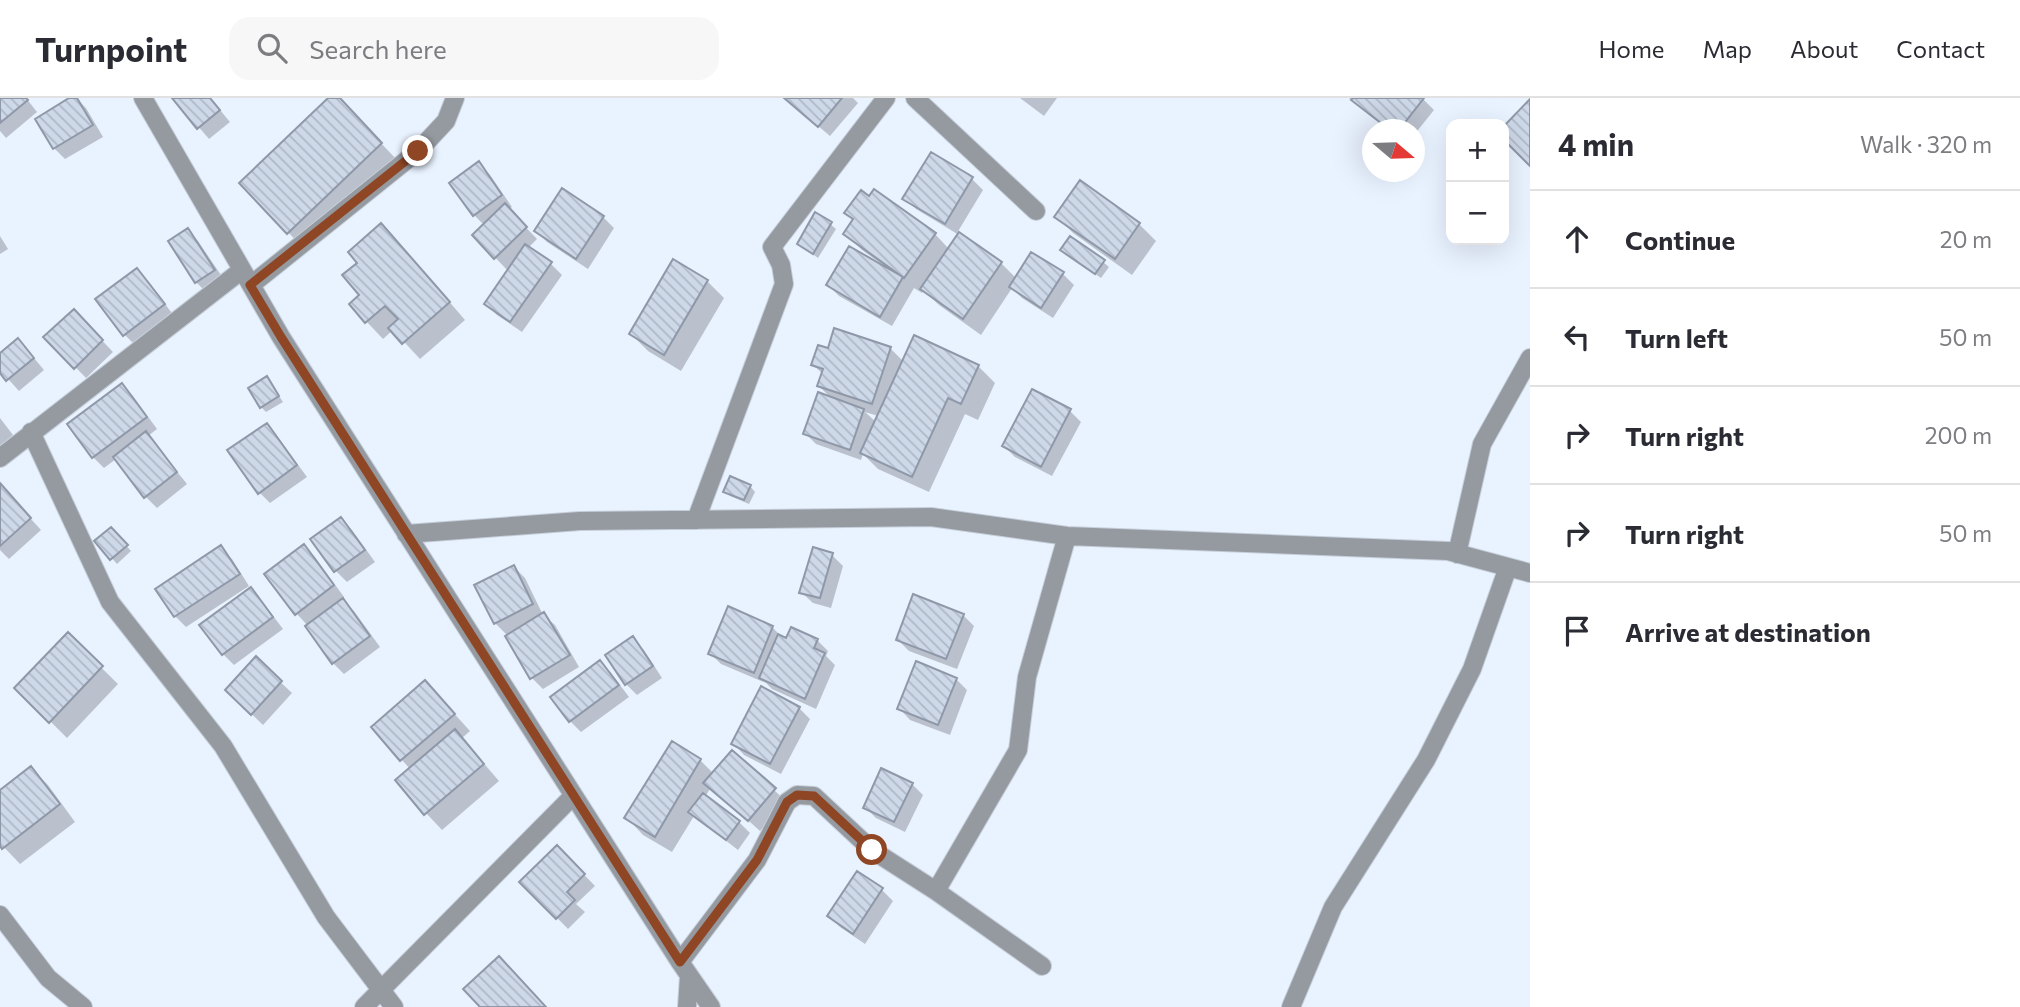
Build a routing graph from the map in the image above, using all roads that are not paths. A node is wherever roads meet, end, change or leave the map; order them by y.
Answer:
1 (143, 98) edge
2 (886, 98) edge
3 (915, 98) edge
4 (458, 99) edge
5 (1036, 211) dead end
6 (246, 277) junction
7 (1530, 358) edge
8 (31, 432) junction
9 (0, 458) edge
10 (696, 520) junction
11 (406, 534) junction
12 (1067, 536) junction
13 (1457, 554) junction
14 (1508, 567) junction
15 (1530, 573) edge
16 (573, 796) junction
17 (936, 891) junction
18 (0, 915) edge
19 (1042, 966) dead end
20 (685, 969) junction
21 (381, 990) junction
22 (83, 1007) edge
23 (364, 1007) edge
24 (394, 1007) edge
25 (687, 1007) edge
26 (711, 1007) edge
27 (1291, 1007) edge

1 - 6 street
2 - 10 street
3 - 5 street
4 - 6 street
6 - 8 street
6 - 11 street
7 - 13 street
8 - 9 street
8 - 21 street
10 - 11 street
10 - 12 street
11 - 16 street
12 - 13 street
12 - 17 street
13 - 14 street
14 - 15 street
14 - 27 street
16 - 20 street
16 - 21 street
17 - 19 street
17 - 20 street
18 - 22 street
20 - 25 street
20 - 26 street
21 - 23 street
21 - 24 street

